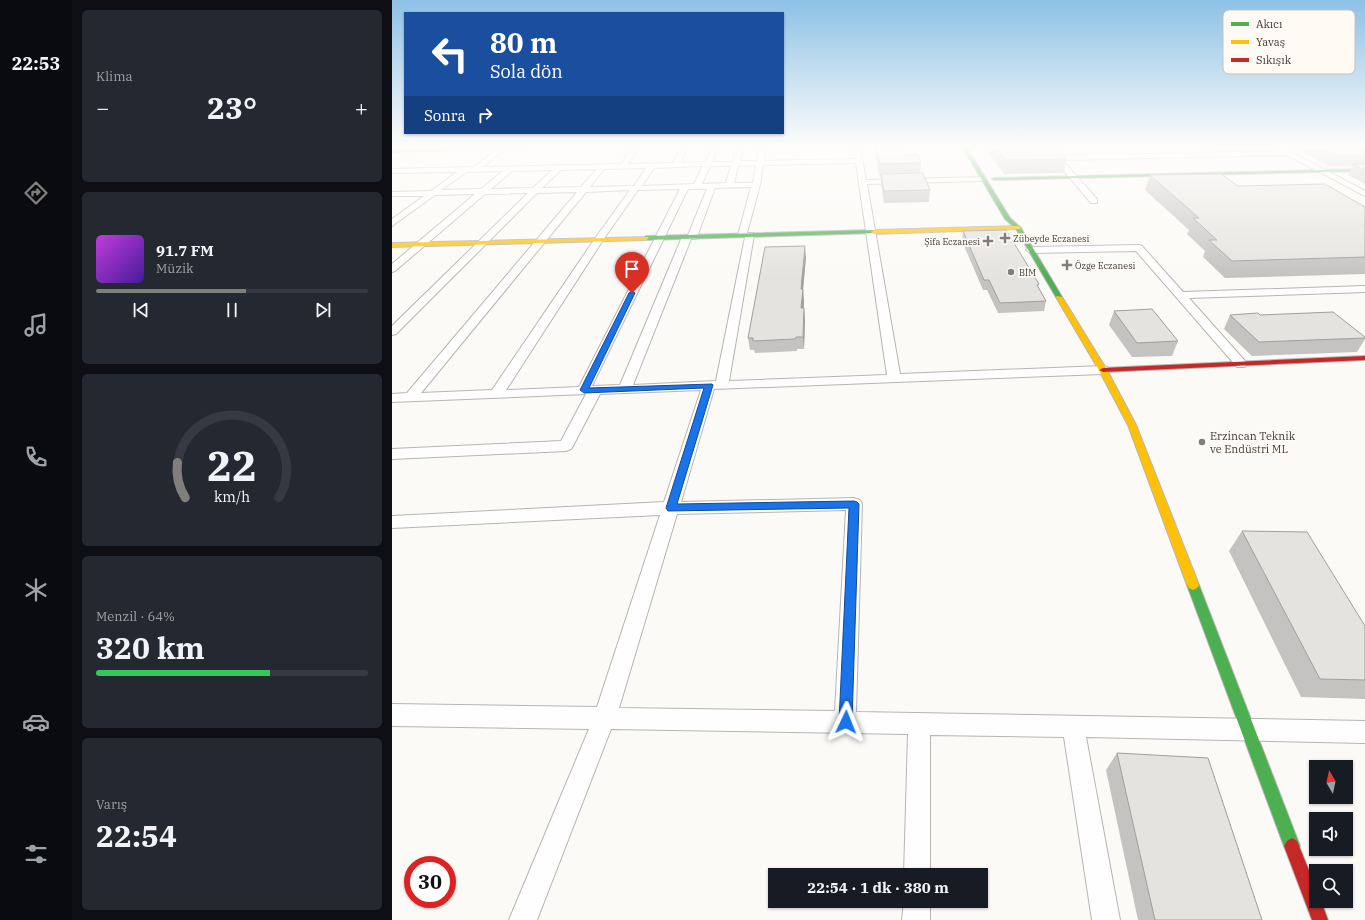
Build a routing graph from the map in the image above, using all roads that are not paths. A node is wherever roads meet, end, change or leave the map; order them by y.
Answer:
1 (436, 191) edge
2 (533, 191) junction
3 (536, 191) edge
4 (583, 191) edge
5 (634, 191) edge
6 (683, 191) edge
7 (710, 191) edge
8 (755, 191) edge
9 (864, 191) edge
10 (990, 191) edge
11 (1002, 191) edge
12 (1085, 191) edge
13 (482, 192) junction
14 (433, 193) junction
15 (392, 194) edge
16 (1005, 196) dead end
17 (1094, 201) dead end
18 (1016, 213) dead end
19 (392, 223) edge
20 (1018, 228) junction
21 (870, 232) junction
22 (746, 235) junction
23 (690, 237) junction
24 (660, 238) junction
25 (599, 239) junction
26 (540, 241) junction
27 (482, 242) junction
28 (421, 244) junction
29 (392, 245) edge
30 (1032, 250) junction
31 (392, 269) edge
32 (1365, 289) edge
33 (1181, 295) junction
34 (392, 332) edge
35 (1365, 358) edge
36 (1242, 364) junction
37 (1103, 370) junction
38 (894, 378) junction
39 (716, 385) junction
40 (625, 389) junction
41 (590, 390) junction
42 (496, 394) junction
43 (411, 397) junction
44 (392, 398) edge
45 (392, 454) edge
46 (671, 508) junction
47 (392, 522) edge
48 (392, 715) edge
49 (605, 718) junction
50 (846, 722) junction
51 (919, 724) junction
52 (1073, 726) junction
53 (1248, 729) junction
54 (1365, 732) edge
55 (917, 868) edge
56 (917, 908) edge
57 (523, 920) edge
58 (916, 920) edge
59 (1106, 920) edge
60 (1320, 920) edge

1 - 14 street
2 - 3 street
2 - 13 street
2 - 27 street
4 - 26 street
5 - 25 street
6 - 24 street
7 - 23 street
8 - 22 street
9 - 21 street
10 - 20 street
11 - 16 street
12 - 17 street
13 - 14 street
13 - 28 street
14 - 15 street
14 - 19 street
18 - 20 street
20 - 21 street
20 - 30 street
21 - 22 street
21 - 38 street
22 - 23 street
22 - 39 street
23 - 24 street
23 - 40 street
24 - 25 street
24 - 41 street
25 - 26 street
25 - 42 street
26 - 27 street
26 - 43 street
27 - 28 street
27 - 34 street
28 - 29 street
28 - 31 street
30 - 33 street
30 - 37 street
32 - 33 street
33 - 36 street
35 - 36 street
36 - 37 street
37 - 38 street
37 - 53 street
38 - 39 street
39 - 40 street
39 - 46 street
40 - 41 street
41 - 42 street
41 - 45 street
42 - 43 street
43 - 44 street
46 - 47 street
46 - 49 street
46 - 50 street
48 - 49 street
49 - 50 street
49 - 57 street
50 - 51 street
51 - 52 street
51 - 55 street
52 - 53 street
52 - 59 street
53 - 54 street
53 - 60 street
56 - 58 street

